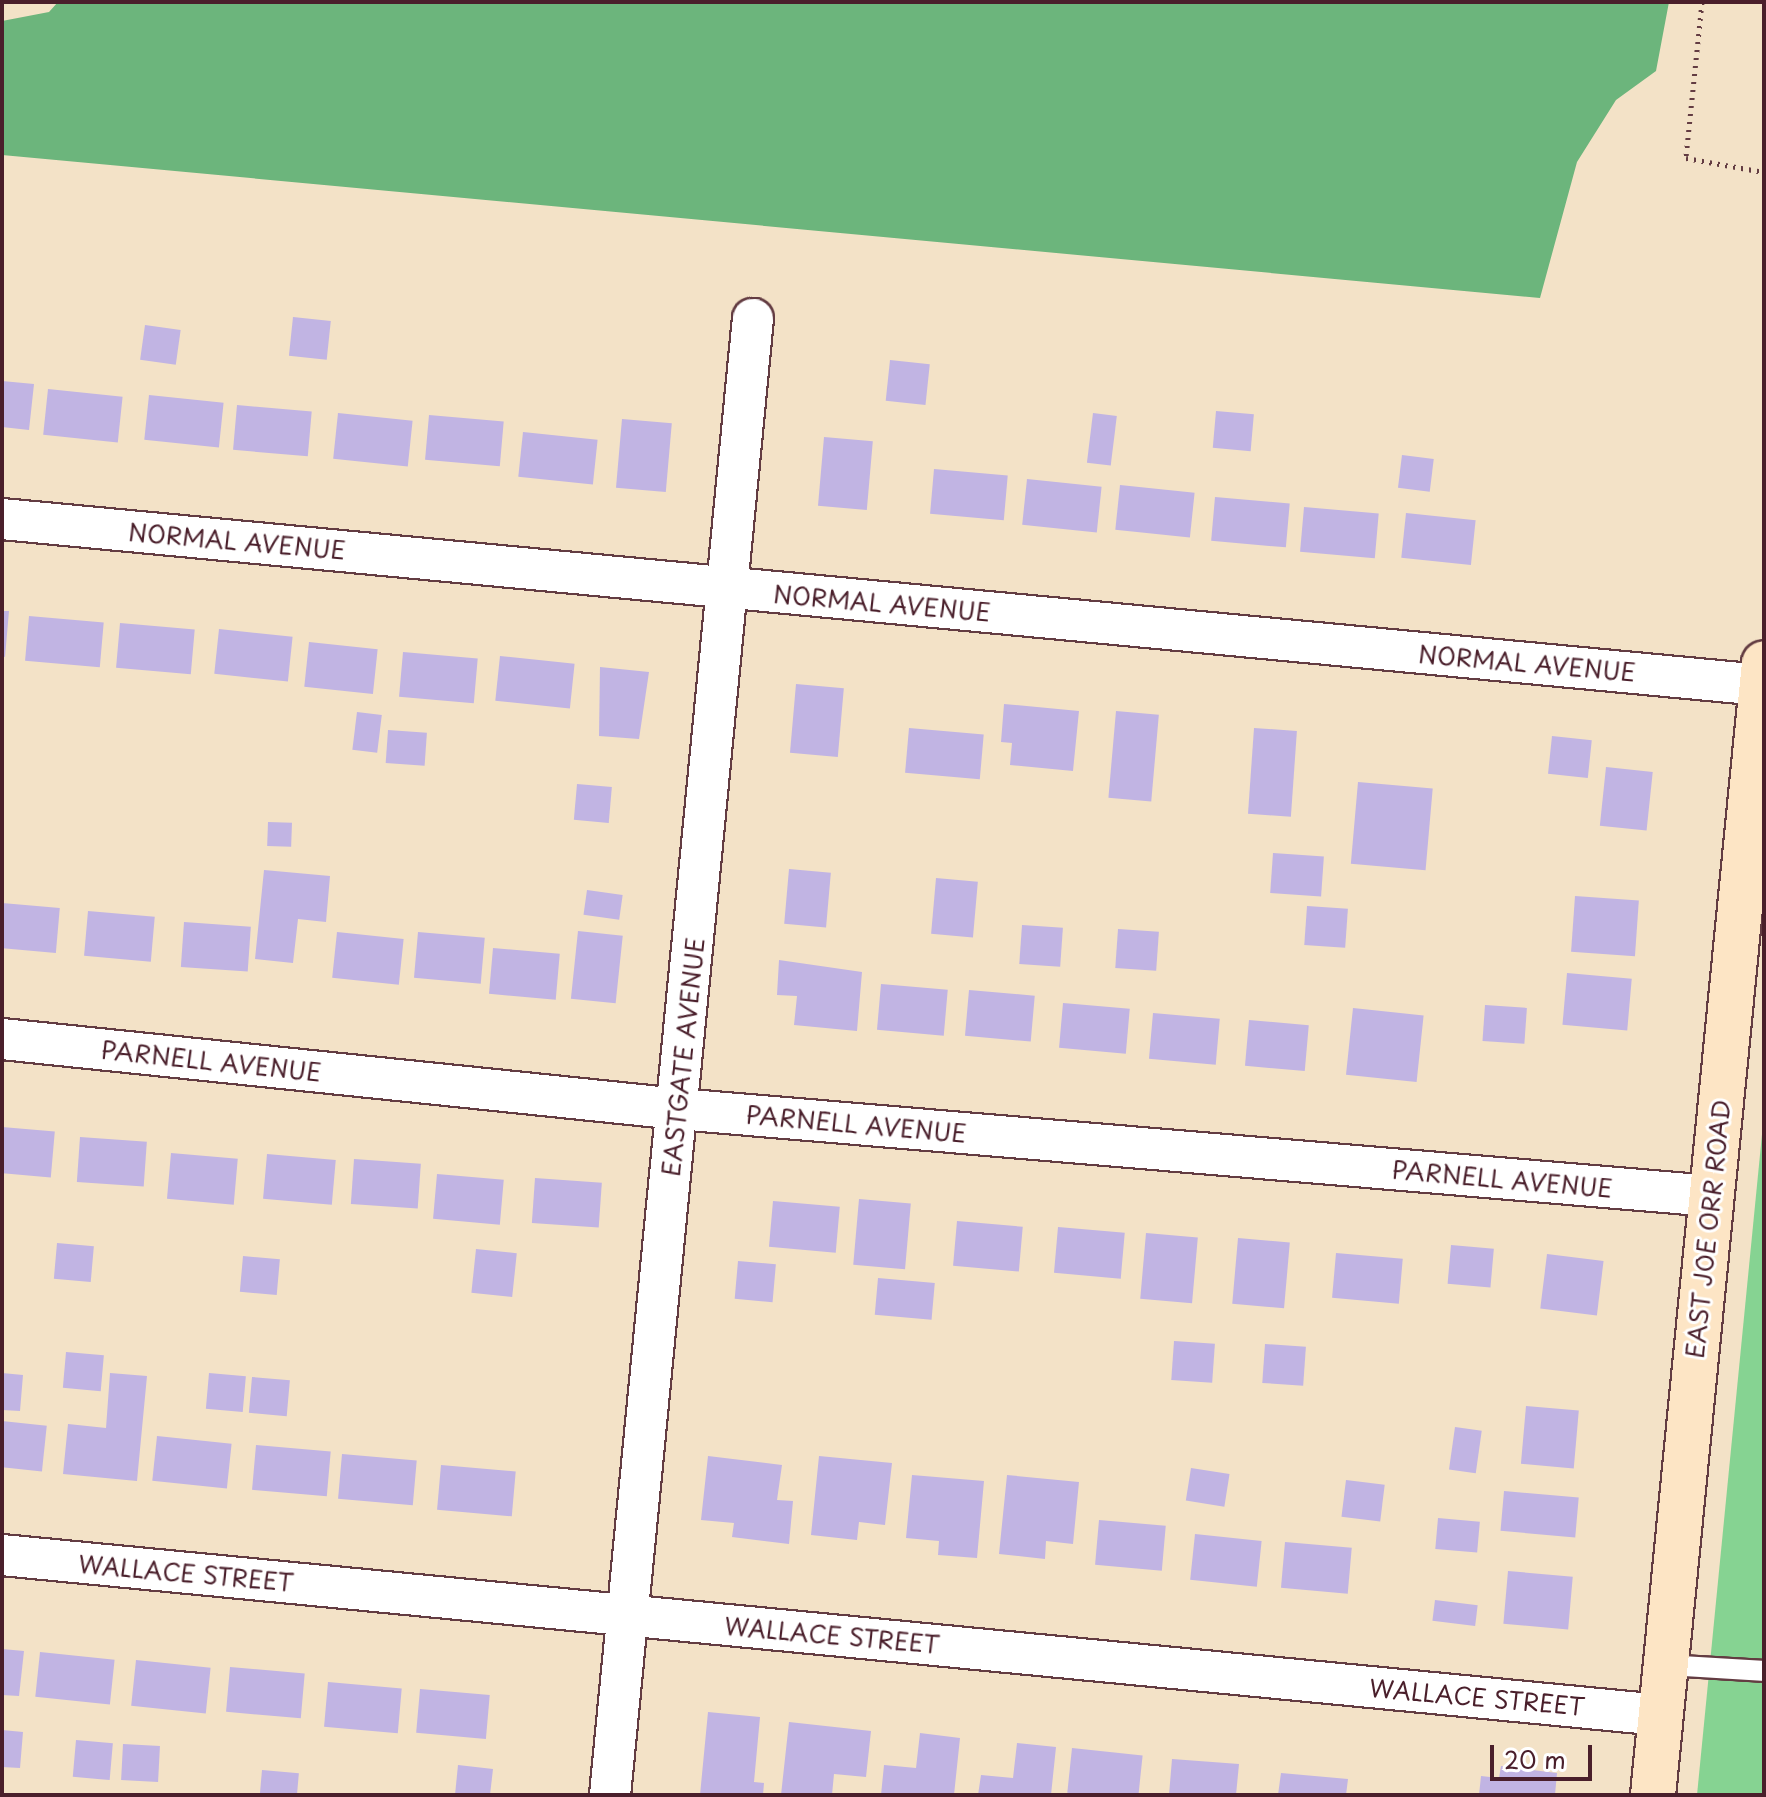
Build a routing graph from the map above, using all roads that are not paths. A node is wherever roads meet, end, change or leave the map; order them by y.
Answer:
1 (753, 319) dead end
2 (2, 519) edge
3 (729, 588) junction
4 (1763, 674) edge
5 (2, 1039) edge
6 (678, 1109) junction
7 (1711, 1196) junction
8 (2, 1555) edge
9 (628, 1615) junction
10 (1666, 1665) junction
11 (1764, 1671) edge
12 (1661, 1715) junction
13 (610, 1795) edge
14 (1653, 1795) edge

1 - 3 street, EASTGATE AVENUE
2 - 3 street, NORMAL AVENUE
3 - 4 street, NORMAL AVENUE
3 - 6 street, EASTGATE AVENUE
4 - 7 street, EAST JOE ORR ROAD
5 - 6 street, PARNELL AVENUE
6 - 7 street, PARNELL AVENUE
6 - 9 street, EASTGATE AVENUE
7 - 10 street, EAST JOE ORR ROAD
8 - 9 street, WALLACE STREET
9 - 12 street, WALLACE STREET
9 - 13 street, EASTGATE AVENUE
10 - 11 lane
10 - 12 street, EAST JOE ORR ROAD
12 - 14 street, EAST JOE ORR ROAD

